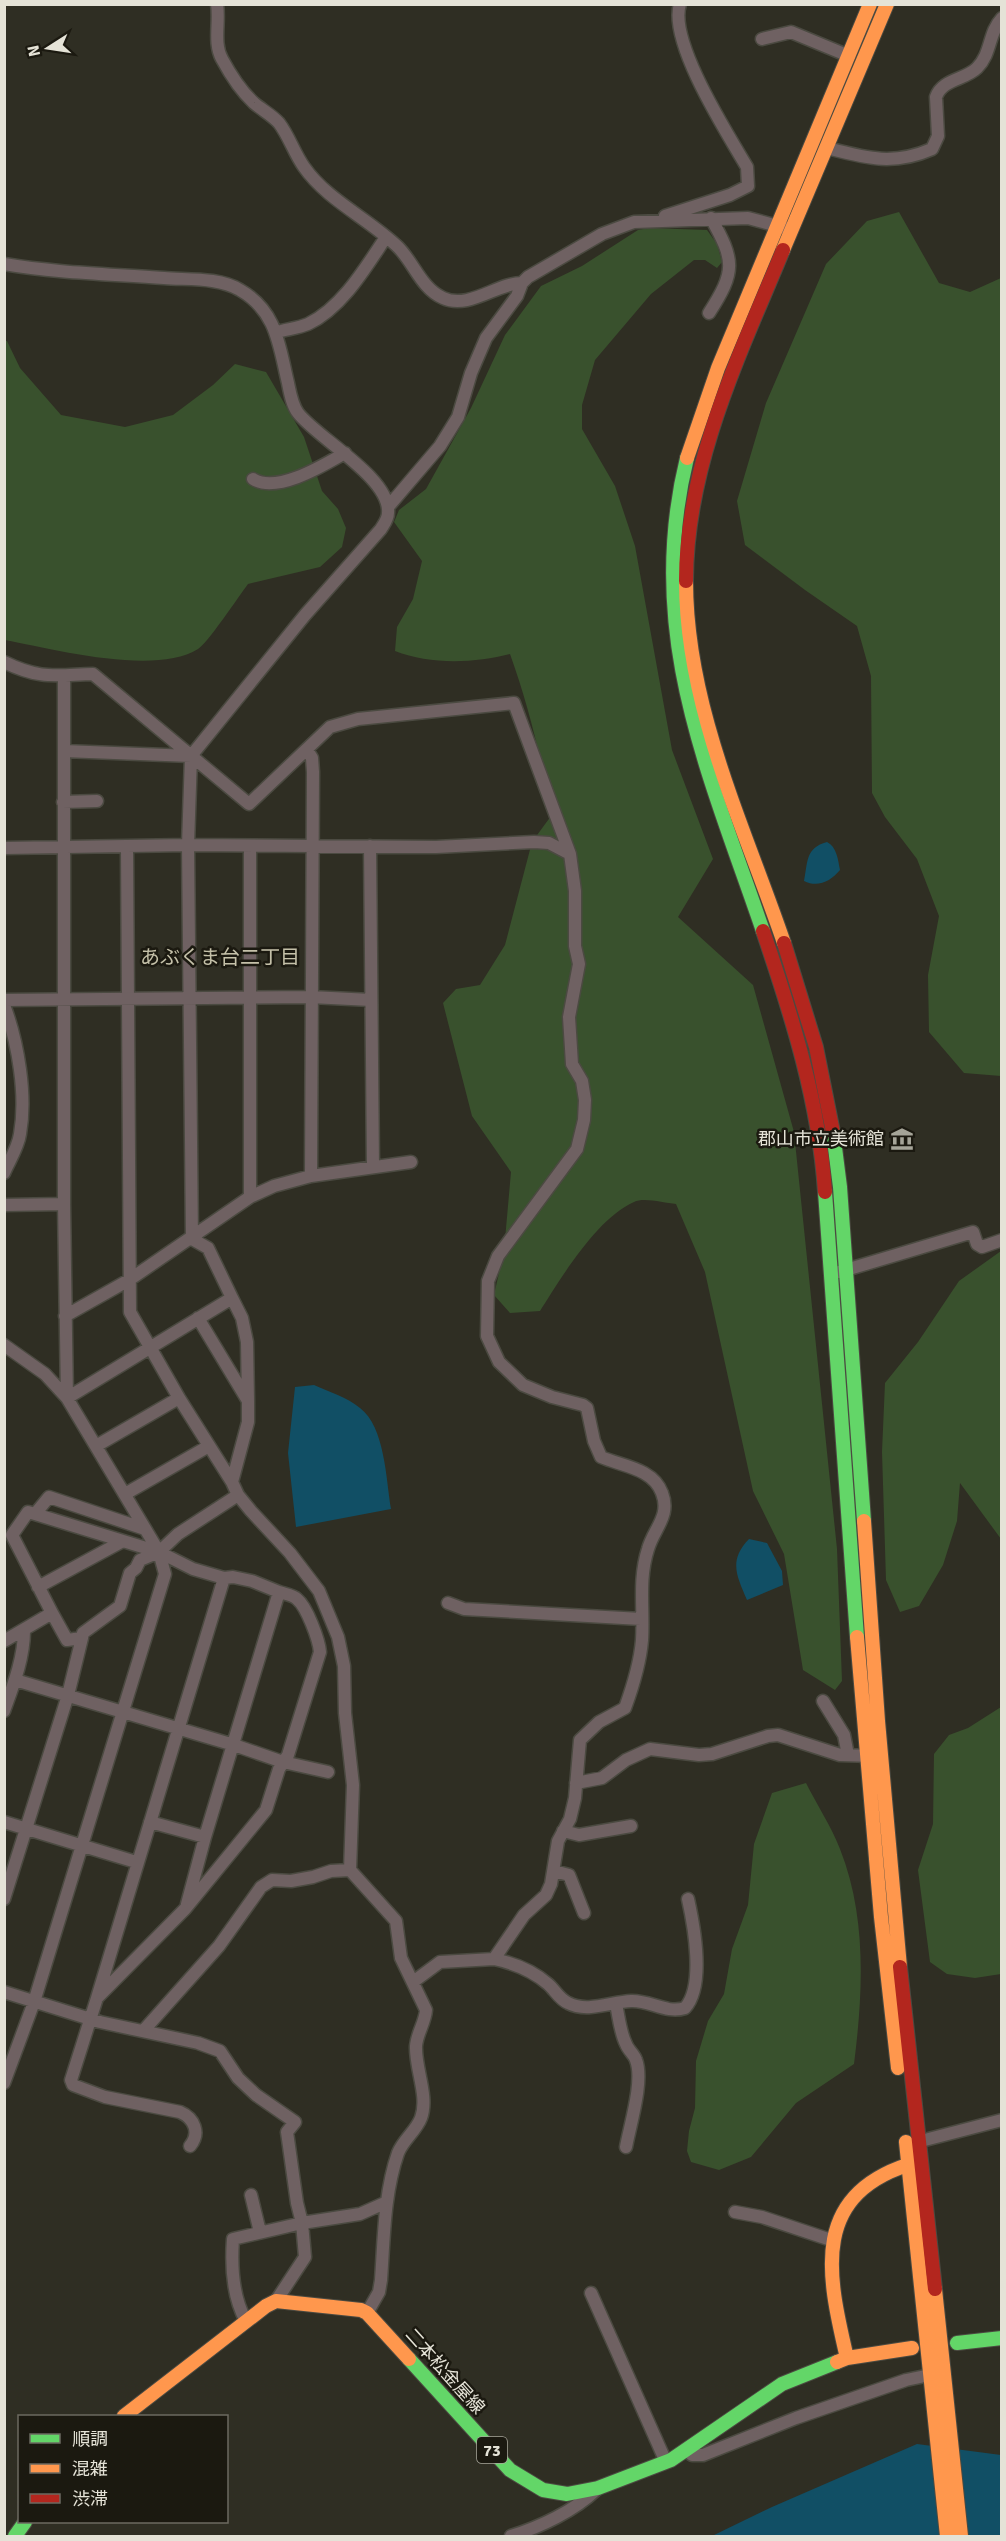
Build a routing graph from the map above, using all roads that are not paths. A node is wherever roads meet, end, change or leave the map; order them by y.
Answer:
1 (217, 4) edge
2 (680, 4) edge
3 (870, 4) edge
4 (887, 4) edge
5 (1002, 18) edge
6 (762, 39) dead end
7 (849, 56) junction
8 (827, 148) junction
9 (711, 218) junction
10 (660, 221) junction
11 (785, 228) junction
12 (386, 237) junction
13 (4, 264) edge
14 (522, 283) junction
15 (710, 313) dead end
16 (277, 332) junction
17 (345, 453) junction
18 (253, 479) dead end
19 (388, 507) junction
20 (4, 662) edge
21 (64, 677) junction
22 (307, 750) junction
23 (64, 751) junction
24 (191, 756) junction
25 (97, 801) dead end
26 (63, 802) junction
27 (188, 845) junction
28 (250, 846) junction
29 (312, 846) junction
30 (370, 846) junction
31 (63, 847) junction
32 (127, 847) junction
33 (4, 848) edge
34 (570, 854) junction
35 (250, 997) junction
36 (311, 997) junction
37 (189, 999) junction
38 (4, 1000) edge
39 (63, 1000) junction
40 (129, 1000) junction
41 (371, 1000) junction
42 (4, 1005) edge
43 (411, 1162) dead end
44 (373, 1167) junction
45 (4, 1173) edge
46 (311, 1176) junction
47 (250, 1197) junction
48 (63, 1204) junction
49 (4, 1205) edge
50 (192, 1239) junction
51 (1002, 1240) edge
52 (846, 1269) junction
53 (832, 1274) junction
54 (129, 1280) junction
55 (232, 1298) junction
56 (64, 1316) junction
57 (198, 1318) junction
58 (4, 1345) edge
59 (150, 1347) junction
60 (67, 1398) junction
61 (179, 1398) junction
62 (248, 1401) junction
63 (96, 1446) junction
64 (209, 1446) junction
65 (232, 1482) junction
66 (125, 1494) junction
67 (238, 1495) junction
68 (35, 1514) junction
69 (145, 1529) junction
70 (123, 1541) junction
71 (159, 1552) junction
72 (224, 1578) junction
73 (38, 1587) junction
74 (279, 1592) junction
75 (448, 1603) dead end
76 (52, 1613) junction
77 (641, 1619) junction
78 (24, 1631) junction
79 (82, 1638) junction
80 (4, 1641) edge
81 (15, 1680) junction
82 (68, 1695) junction
83 (823, 1701) dead end
84 (4, 1711) edge
85 (123, 1713) junction
86 (178, 1730) junction
87 (234, 1745) junction
88 (848, 1755) junction
89 (866, 1755) junction
90 (881, 1756) junction
91 (283, 1762) junction
92 (328, 1772) dead end
93 (576, 1783) junction
94 (4, 1822) edge
95 (150, 1822) junction
96 (631, 1826) dead end
97 (26, 1829) junction
98 (563, 1831) junction
99 (205, 1836) junction
100 (82, 1846) junction
101 (136, 1863) junction
102 (350, 1870) junction
103 (554, 1871) junction
104 (4, 1899) edge
105 (688, 1899) dead end
106 (186, 1909) junction
107 (584, 1913) dead end
108 (494, 1959) junction
109 (413, 1982) junction
110 (4, 1992) edge
111 (97, 1998) junction
112 (34, 2001) junction
113 (616, 2004) junction
114 (90, 2018) junction
115 (144, 2030) junction
116 (4, 2083) edge
117 (1002, 2120) edge
118 (917, 2142) junction
119 (190, 2146) dead end
120 (626, 2147) dead end
121 (914, 2163) junction
122 (251, 2195) dead end
123 (387, 2202) junction
124 (735, 2212) dead end
125 (302, 2223) junction
126 (260, 2232) junction
127 (831, 2240) junction
128 (591, 2293) dead end
129 (276, 2301) junction
130 (367, 2313) junction
131 (246, 2321) junction
132 (1002, 2338) edge
133 (957, 2343) dead end
134 (912, 2348) dead end
135 (847, 2358) junction
136 (930, 2375) junction
137 (939, 2391) junction
138 (125, 2415) edge
139 (686, 2450) junction
140 (666, 2462) junction
141 (598, 2488) junction
142 (24, 2523) edge
143 (15, 2536) edge
144 (511, 2536) edge
145 (947, 2536) edge
146 (961, 2536) edge

1 - 12 street
2 - 10 street
3 - 7 street
4 - 8 street
5 - 8 street
6 - 7 street
7 - 11 street
8 - 11 street
9 - 10 street
9 - 11 street
9 - 15 street
10 - 14 street
11 - 52 street
11 - 53 street
12 - 14 street
12 - 16 street
13 - 16 street
14 - 19 street
16 - 17 street
17 - 18 street
17 - 19 street
19 - 24 street
20 - 21 street
21 - 23 street
21 - 24 street
22 - 24 street
22 - 29 street
22 - 34 street
23 - 24 street
23 - 26 street
24 - 27 street
25 - 26 street
26 - 31 street
27 - 28 street
27 - 32 street
27 - 37 street
28 - 29 street
28 - 35 street
29 - 30 street
29 - 36 street
30 - 34 street
30 - 41 street
31 - 32 street
31 - 33 street
31 - 39 street
32 - 40 street
34 - 77 street
35 - 36 street
35 - 37 street
35 - 47 street
36 - 41 street
36 - 46 street
37 - 40 street
37 - 50 street
38 - 39 street
39 - 40 street
39 - 48 street
40 - 54 street
41 - 44 street
42 - 45 street
43 - 44 street
44 - 46 street
46 - 47 street
47 - 50 street
48 - 49 street
48 - 56 street
50 - 54 street
50 - 55 street
51 - 52 street
52 - 53 street
52 - 90 street
53 - 89 street
54 - 56 street
54 - 59 street
55 - 57 street
55 - 62 street
56 - 60 street
57 - 59 street
57 - 62 street
58 - 60 street
59 - 60 street
59 - 61 street
60 - 63 street
61 - 63 street
61 - 64 street
62 - 65 street
63 - 66 street
64 - 65 street
64 - 66 street
65 - 67 street
66 - 69 street
67 - 71 street
67 - 102 street
68 - 69 street
68 - 70 street
68 - 73 street
69 - 71 street
70 - 71 street
70 - 73 street
71 - 72 street
71 - 79 street
71 - 85 street
72 - 74 street
72 - 86 street
73 - 76 street
74 - 87 street
74 - 91 street
75 - 77 street
76 - 78 street
76 - 79 street
77 - 93 street
78 - 80 street
78 - 81 street
79 - 82 street
81 - 82 street
81 - 84 street
82 - 85 street
82 - 97 street
83 - 88 street
85 - 86 street
85 - 100 street
86 - 87 street
86 - 95 street
87 - 91 street
87 - 99 street
88 - 89 street
88 - 93 street
89 - 90 street
89 - 121 street
90 - 118 street
91 - 92 street
91 - 106 street
93 - 98 street
94 - 97 street
95 - 99 street
95 - 101 street
96 - 98 street
97 - 100 street
97 - 104 street
98 - 103 street
99 - 106 street
100 - 101 street
100 - 112 street
101 - 111 street
102 - 109 street
102 - 115 street
103 - 107 street
103 - 108 street
105 - 113 street
106 - 111 street
108 - 109 street
108 - 113 street
109 - 123 street
110 - 112 street
111 - 114 street
112 - 114 street
112 - 116 street
113 - 120 street
114 - 115 street
114 - 119 street
115 - 125 street
117 - 118 street
118 - 121 street
121 - 127 street
121 - 136 street
121 - 137 street
122 - 126 street
123 - 125 street
123 - 130 street
124 - 127 street
125 - 126 street
125 - 129 street
126 - 131 street
127 - 135 street
128 - 140 street
129 - 130 street
129 - 131 street
130 - 141 street, 二本松金屋線 / 73
131 - 138 street
132 - 133 street
134 - 135 street, 二本松金屋線 / 73
135 - 139 street, 二本松金屋線 / 73
136 - 137 street
136 - 139 street
137 - 145 street
137 - 146 street
139 - 140 street, 二本松金屋線 / 73
140 - 141 street, 二本松金屋線 / 73
141 - 144 street
142 - 143 street

